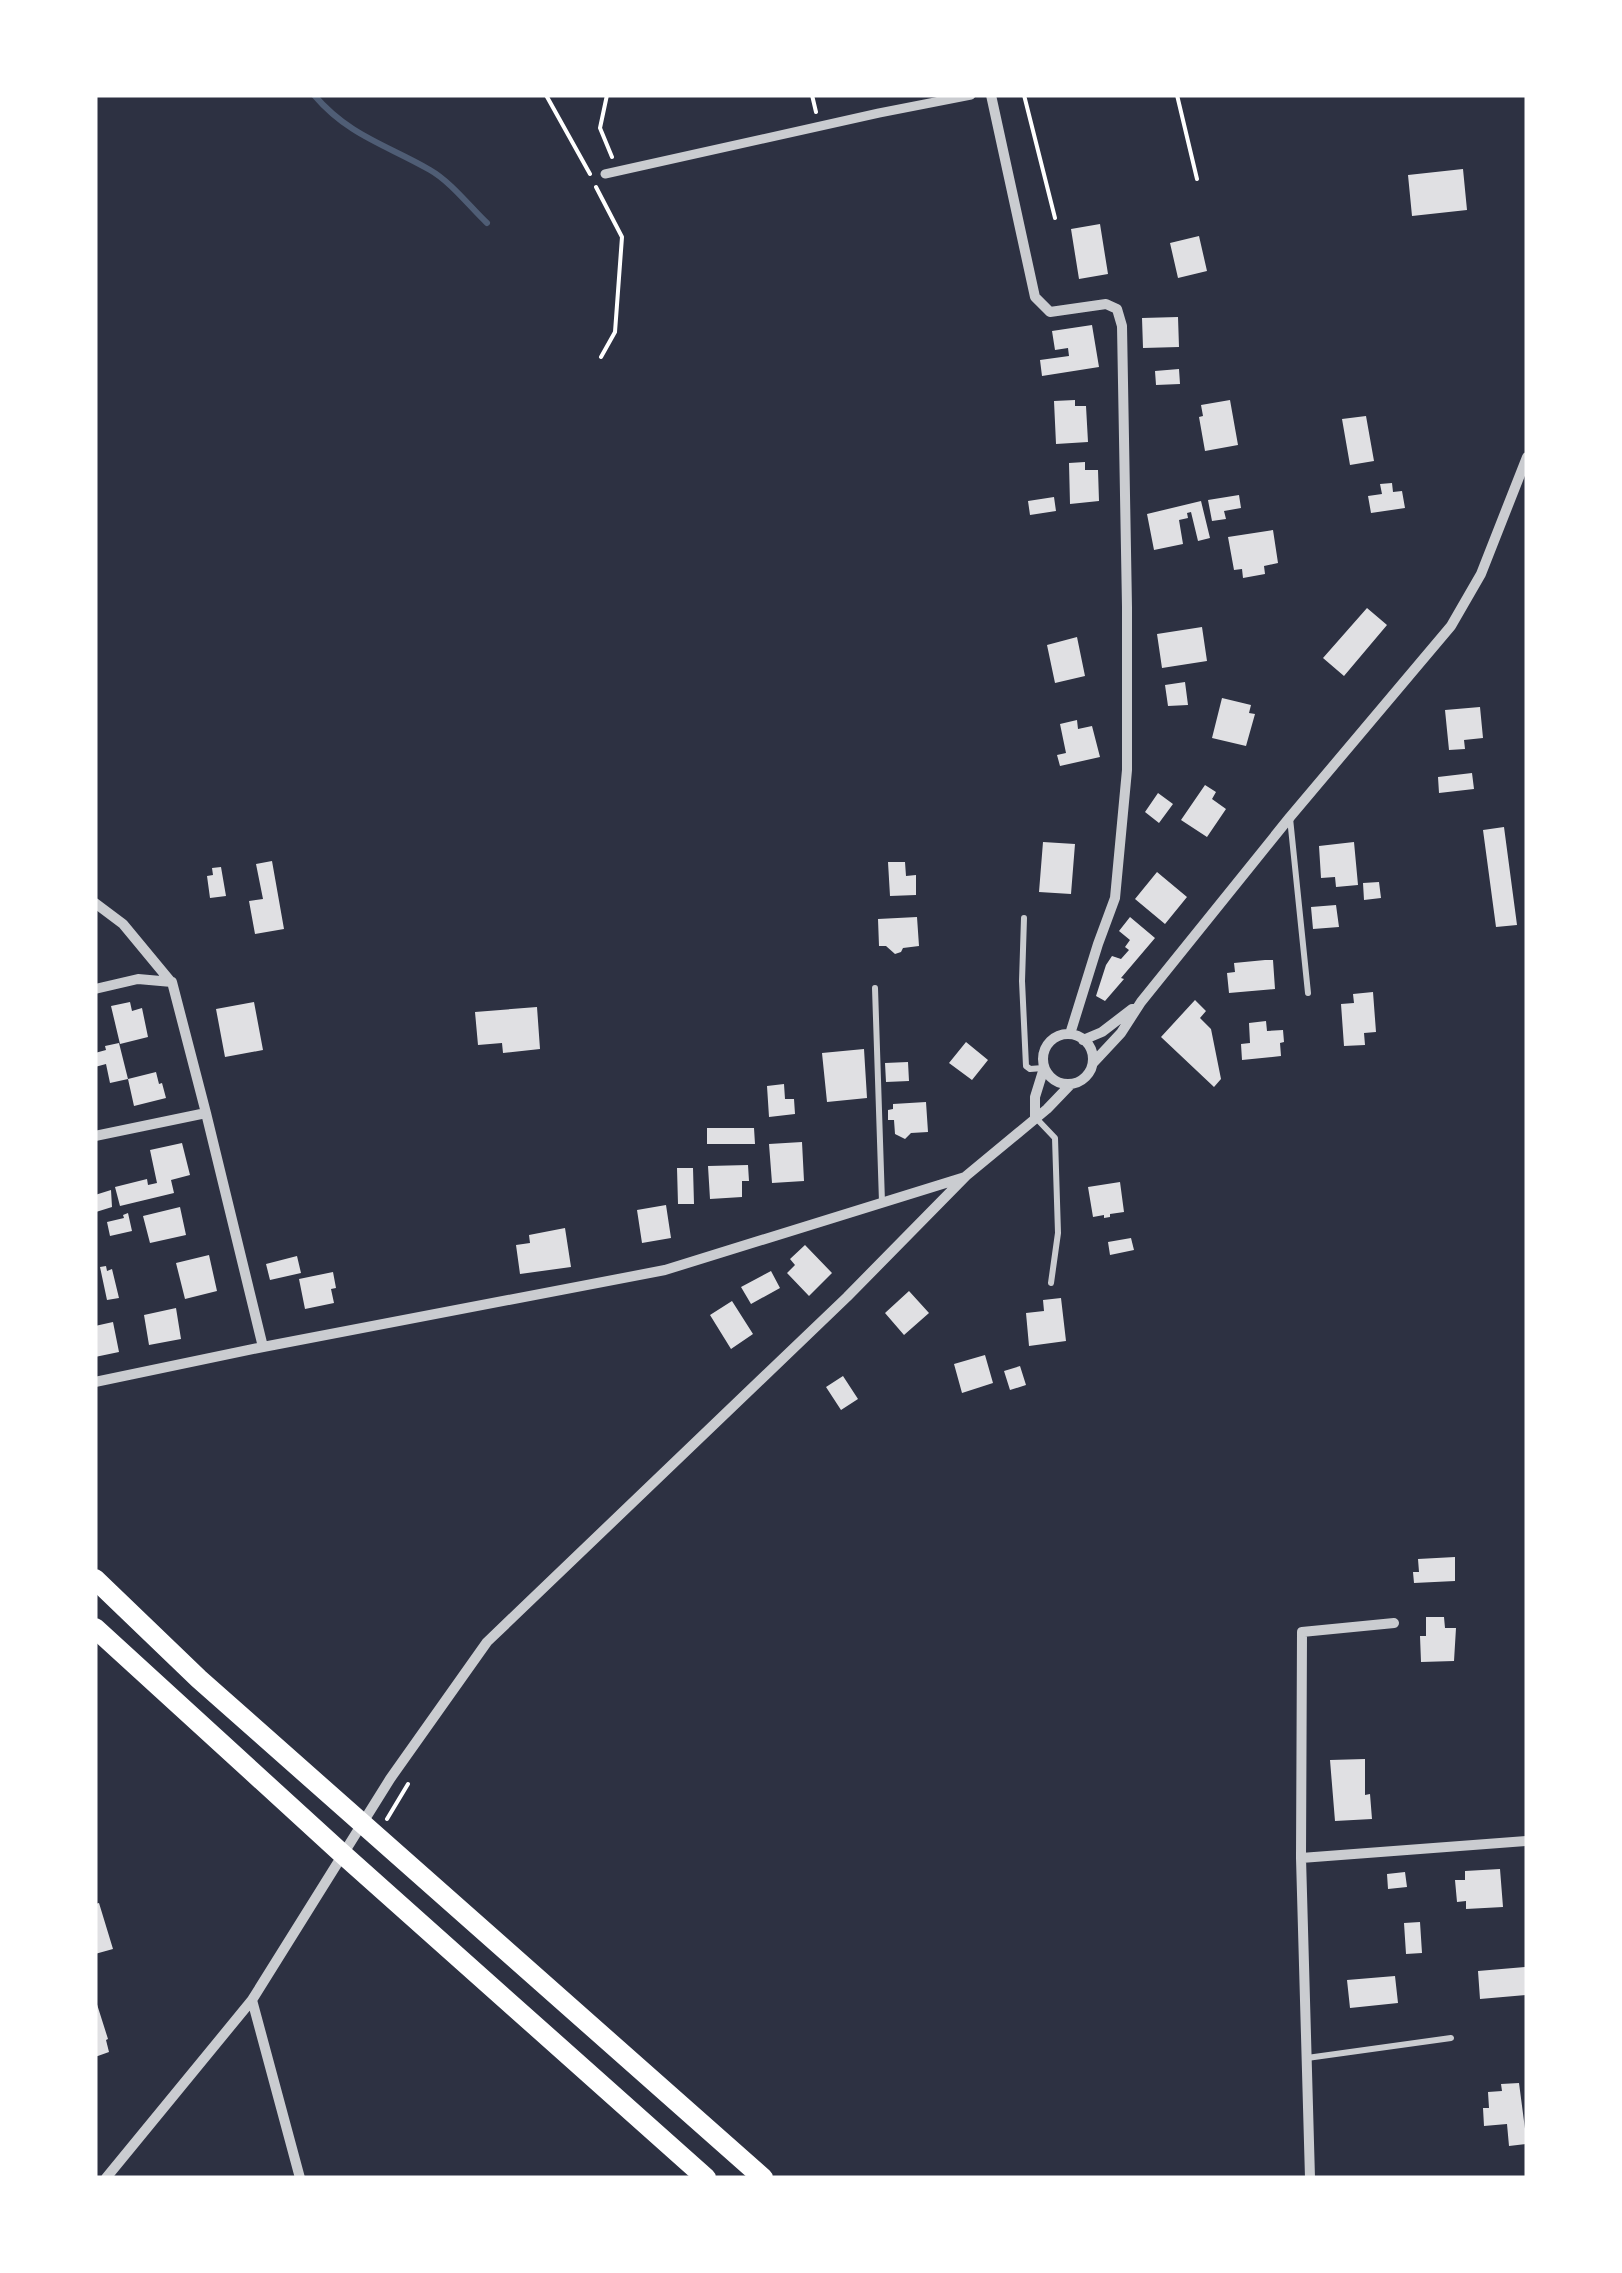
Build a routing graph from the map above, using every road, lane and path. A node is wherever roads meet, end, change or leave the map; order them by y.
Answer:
1 (546, 95) edge
2 (607, 95) edge
3 (972, 95) edge
4 (991, 95) edge
5 (1024, 95) edge
6 (1177, 95) edge
7 (618, 171) junction
8 (605, 174) dead end
9 (1197, 179) dead end
10 (1056, 218) dead end
11 (601, 356) dead end
12 (1527, 457) edge
13 (1290, 816) junction
14 (95, 903) edge
15 (1024, 918) dead end
16 (172, 982) junction
17 (875, 988) dead end
18 (95, 989) edge
19 (1308, 992) dead end
20 (1141, 1002) junction
21 (1070, 1034) junction
22 (1084, 1040) junction
23 (1093, 1063) junction
24 (1044, 1068) junction
25 (1070, 1084) junction
26 (206, 1113) junction
27 (1035, 1117) junction
28 (95, 1136) edge
29 (966, 1176) junction
30 (882, 1202) junction
31 (1051, 1283) dead end
32 (263, 1347) junction
33 (95, 1382) edge
34 (95, 1579) edge
35 (1394, 1623) dead end
36 (95, 1628) edge
37 (1527, 1842) edge
38 (1301, 1858) junction
39 (252, 2000) junction
40 (1451, 2038) dead end
41 (1307, 2058) junction
42 (106, 2178) edge
43 (300, 2178) edge
44 (706, 2178) edge
45 (763, 2178) edge
46 (1310, 2178) edge

1 - 11 path
2 - 7 path
3 - 7 street
4 - 21 street
5 - 10 path
6 - 9 path
7 - 8 street
12 - 13 street
13 - 19 lane
13 - 20 street
14 - 16 street
15 - 24 lane
16 - 18 street
16 - 26 street
17 - 30 lane
20 - 22 street
20 - 23 street
21 - 22 street
21 - 24 street
22 - 23 street
23 - 25 street
24 - 25 street
24 - 27 street
25 - 27 street
26 - 28 street
26 - 32 street
27 - 29 street
27 - 31 lane
29 - 30 street
29 - 39 street
30 - 32 street
32 - 33 street
34 - 45 main road
35 - 38 street
36 - 44 main road
37 - 38 street
38 - 41 street
39 - 42 street
39 - 43 street
40 - 41 lane
41 - 46 street

